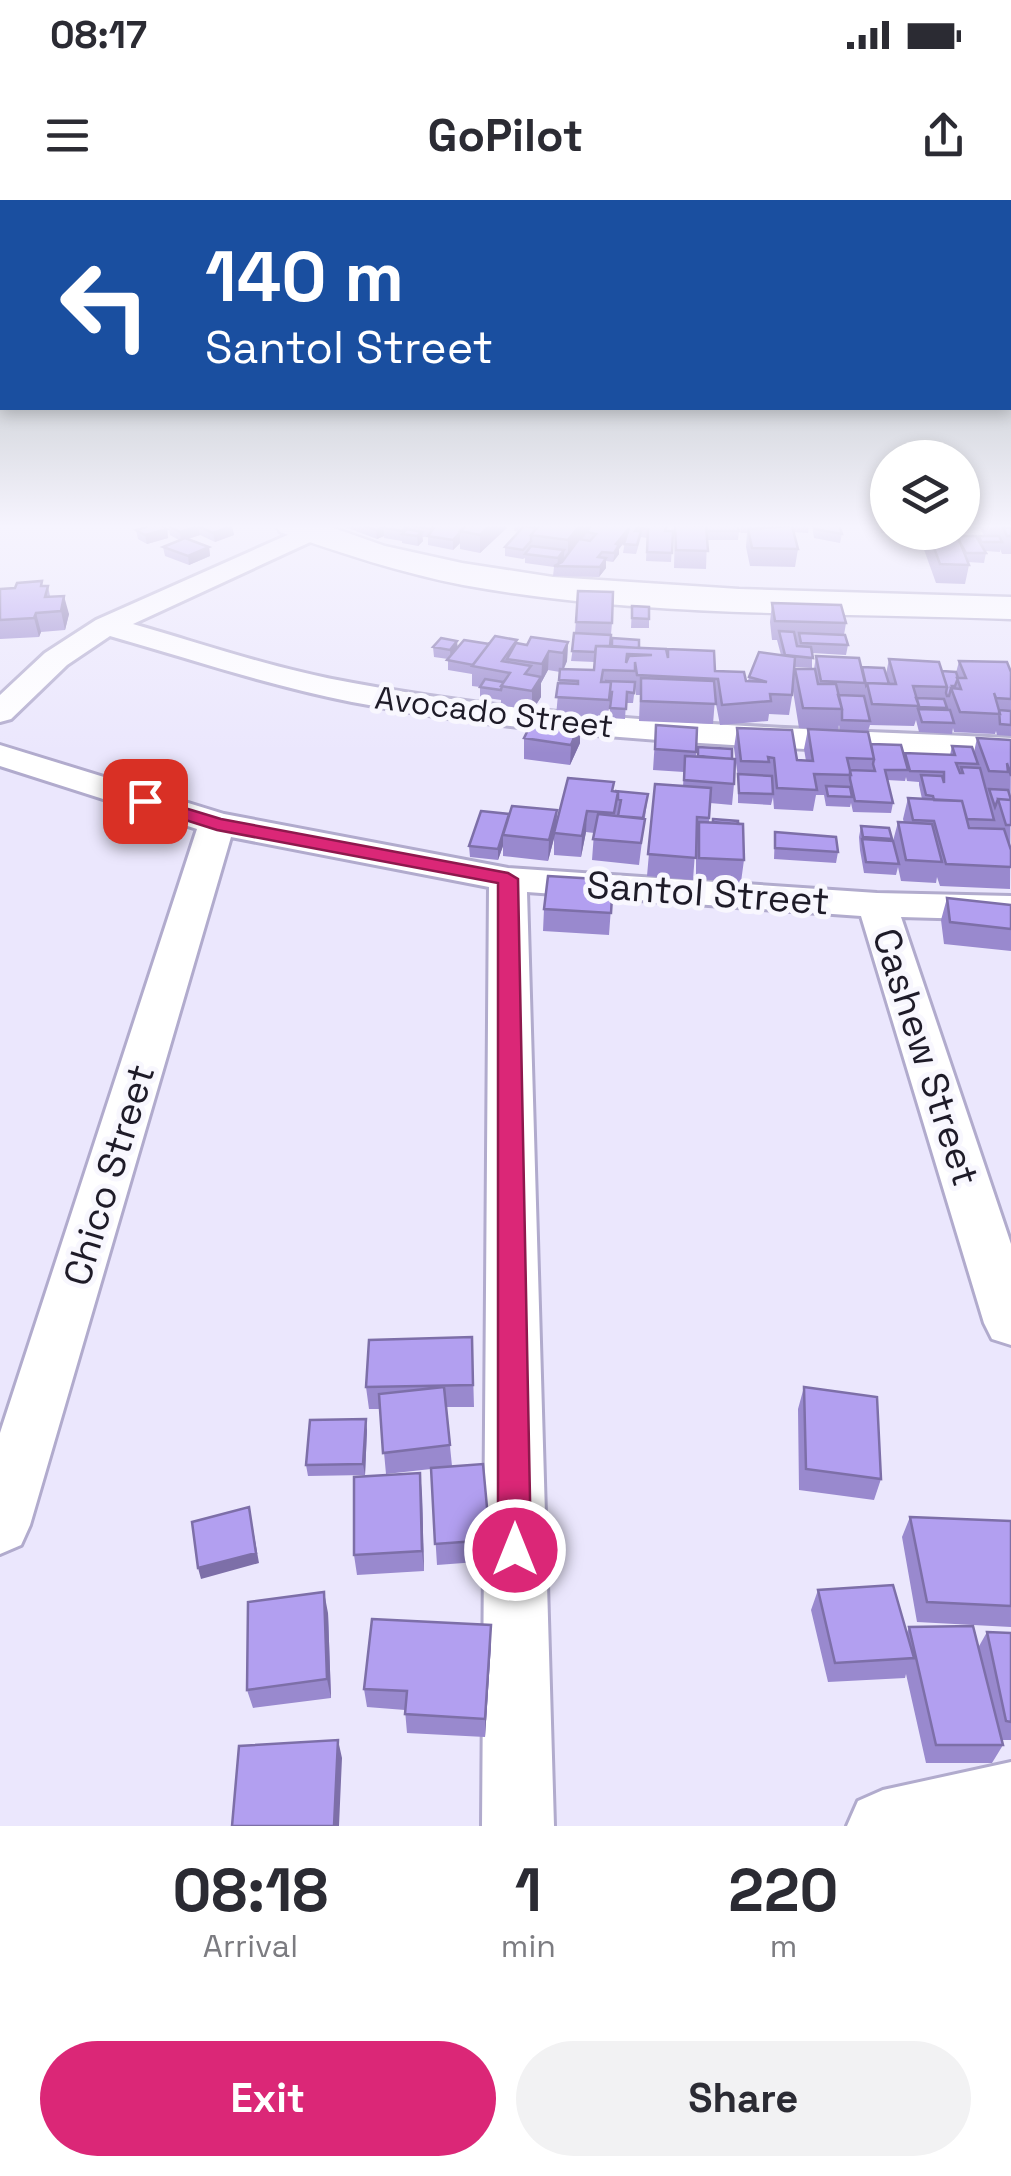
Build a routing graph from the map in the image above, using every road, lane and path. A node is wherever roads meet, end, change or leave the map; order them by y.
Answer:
1 (156, 601) edge
2 (828, 601) edge
3 (1011, 608) edge
4 (106, 626) junction
5 (0, 712) edge
6 (1011, 748) edge
7 (0, 755) edge
8 (217, 824) junction
9 (508, 879) junction
10 (877, 905) junction
11 (1011, 908) edge
12 (1011, 1323) edge
13 (0, 1524) edge
14 (1011, 1797) edge
15 (518, 1826) edge
16 (884, 1826) edge

1 - 4 street
2 - 3 main road
4 - 5 street
4 - 6 street, Avocado Street
7 - 8 street, Santol Street
8 - 9 street, Santol Street
8 - 13 street, Chico Street
9 - 10 street, Santol Street
9 - 15 street
10 - 11 street, Santol Street
10 - 12 street, Cashew Street
14 - 16 street

